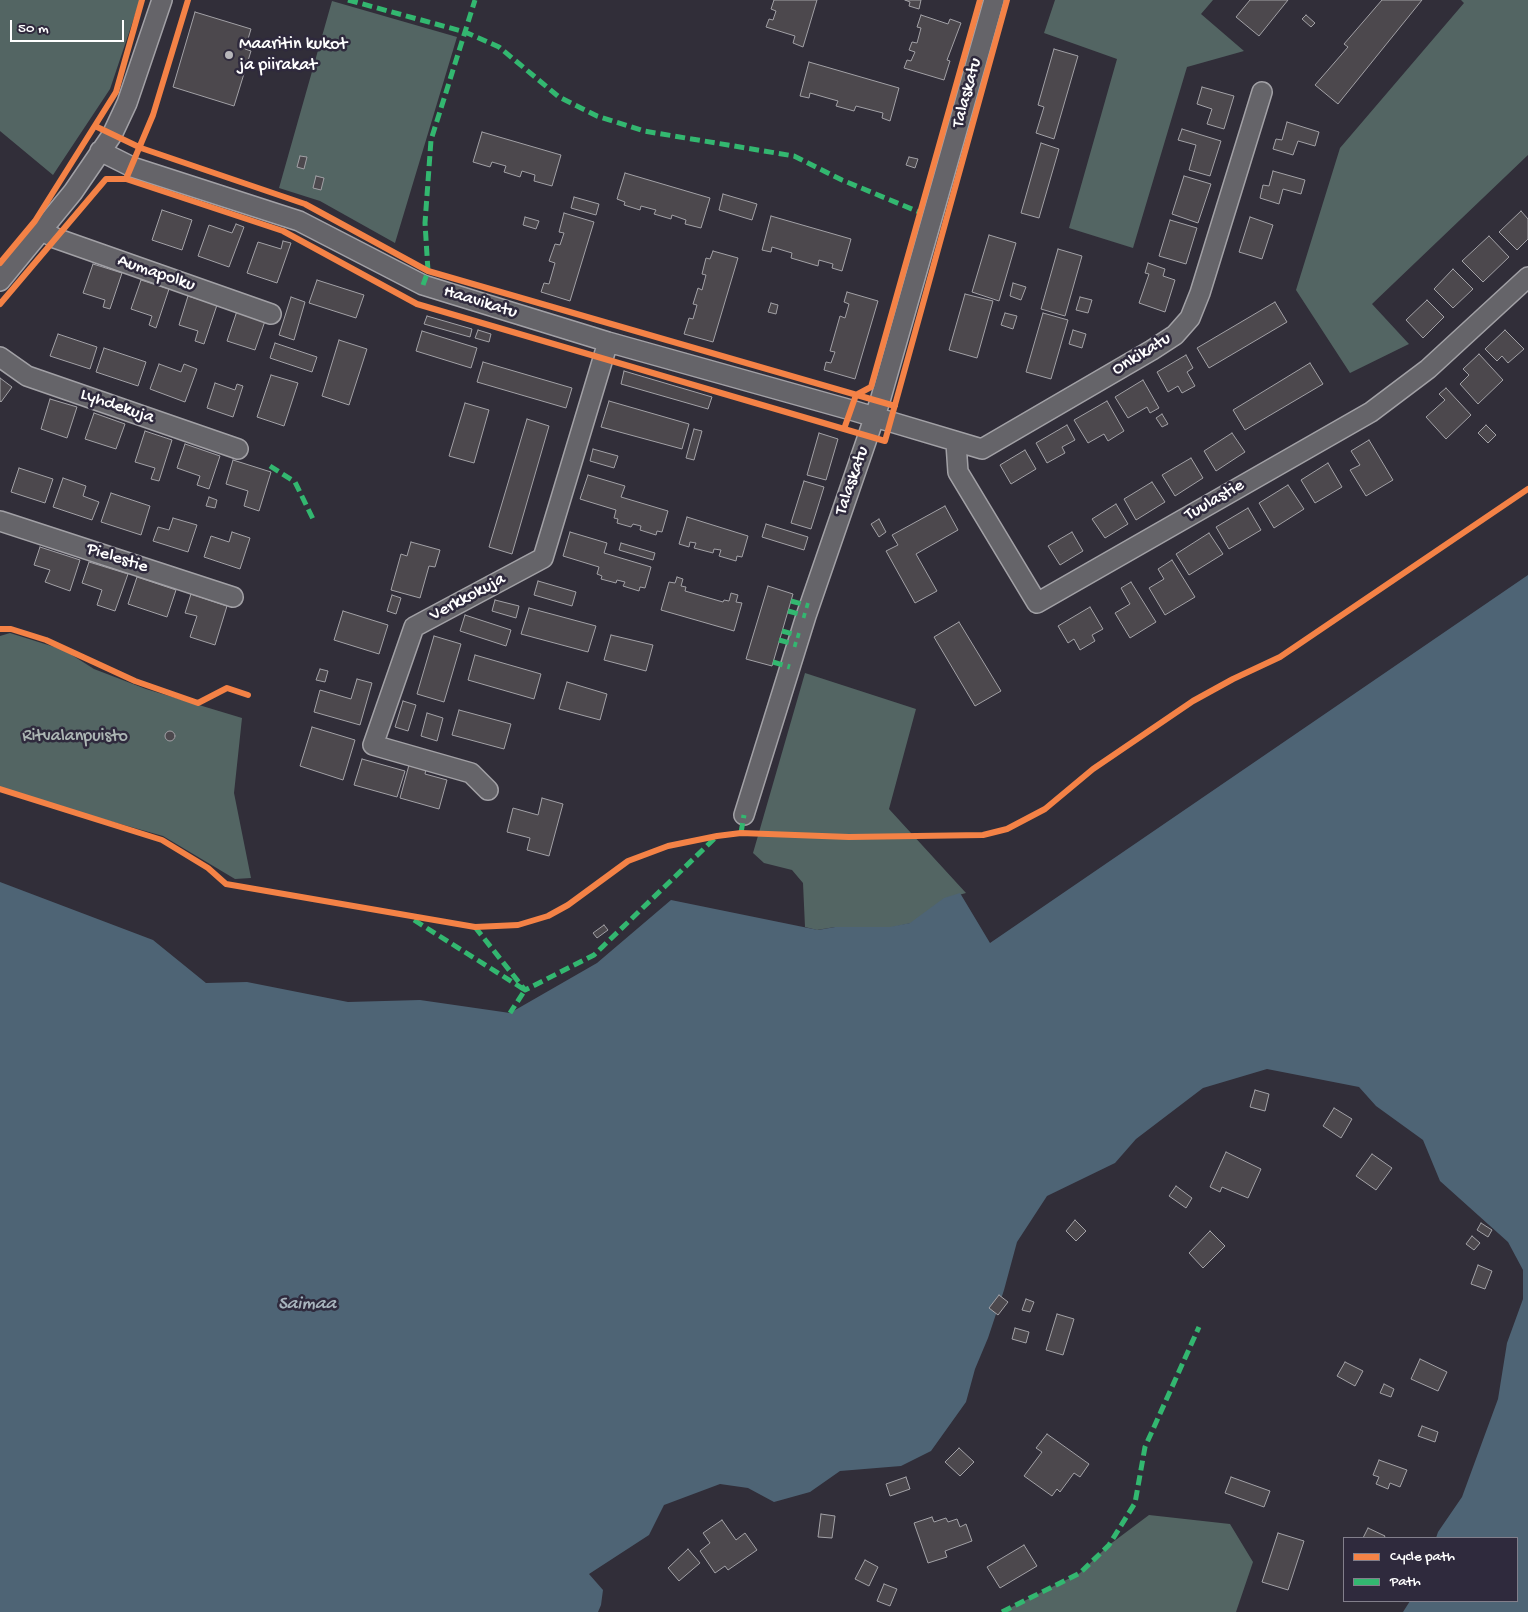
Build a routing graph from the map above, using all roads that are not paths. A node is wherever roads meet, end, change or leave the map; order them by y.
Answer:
1 (162, 0) edge
2 (994, 0) edge
3 (1262, 92) dead end
4 (100, 152) junction
5 (43, 231) junction
6 (1528, 277) edge
7 (0, 281) edge
8 (271, 314) dead end
9 (608, 342) junction
10 (0, 357) edge
11 (875, 417) junction
12 (956, 443) junction
13 (238, 449) dead end
14 (0, 522) edge
15 (233, 597) dead end
16 (488, 790) dead end
17 (744, 815) dead end

1 - 4 street
2 - 11 street, Talaskatu
3 - 12 street, Onkikatu
4 - 5 street
4 - 9 street, Haavikatu
5 - 7 street
5 - 8 street, Aumapolku
6 - 12 street, Tuulastie
9 - 11 street, Haavikatu
9 - 16 street, Verkkokuja
10 - 13 street, Lyhdekuja
11 - 12 street, Onkikatu
11 - 17 street, Talaskatu
14 - 15 street, Pielestie

